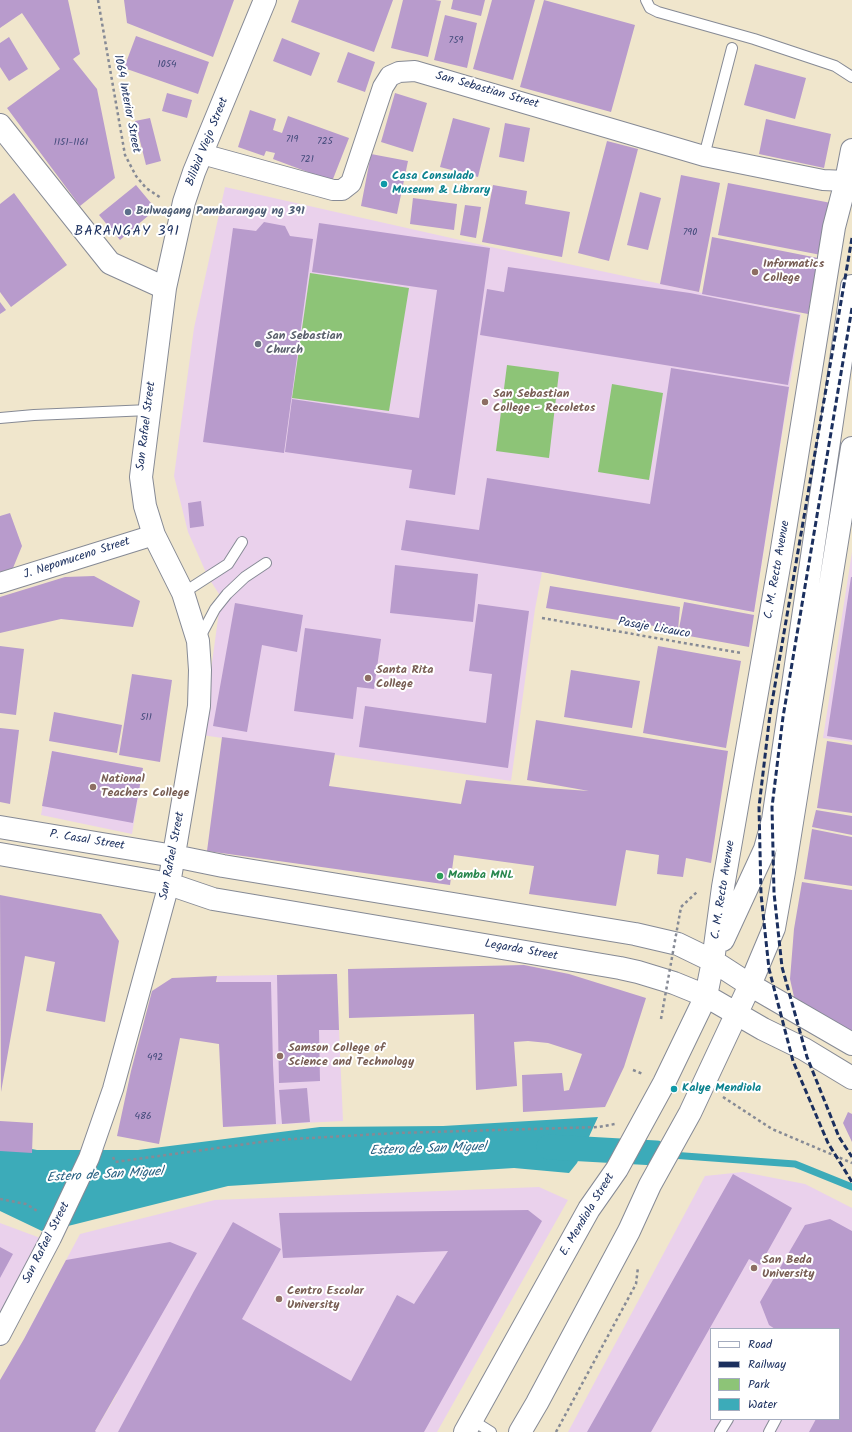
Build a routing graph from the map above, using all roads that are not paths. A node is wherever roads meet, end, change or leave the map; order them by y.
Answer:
1 (265, 0) edge
2 (646, 0) edge
3 (732, 48) dead end
4 (852, 77) edge
5 (0, 125) edge
6 (852, 150) edge
7 (202, 154) junction
8 (704, 156) junction
9 (846, 181) junction
10 (852, 202) edge
11 (852, 286) edge
12 (165, 288) junction
13 (149, 410) junction
14 (0, 418) edge
15 (852, 448) edge
16 (154, 534) junction
17 (242, 542) dead end
18 (266, 563) dead end
19 (0, 583) edge
20 (183, 593) junction
21 (198, 641) junction
22 (0, 827) edge
23 (0, 854) edge
24 (174, 856) junction
25 (169, 884) junction
26 (714, 961) junction
27 (750, 985) junction
28 (706, 996) junction
29 (737, 1014) junction
30 (852, 1044) edge
31 (852, 1078) edge
32 (0, 1335) edge
33 (727, 1420) edge
34 (775, 1420) edge
35 (468, 1426) edge
36 (491, 1432) edge
37 (520, 1432) edge
38 (720, 1432) edge
39 (769, 1432) edge

1 - 7 main road, Bilibid Viejo Street
2 - 4 lane
3 - 8 lane
5 - 12 main road
6 - 9 main road, C. M. Recto Avenue
7 - 8 street, San Sebastian Street
7 - 12 main road, Bilibid Viejo Street
8 - 9 street, San Sebastian Street
9 - 10 main road, C. M. Recto Avenue
9 - 26 main road, C. M. Recto Avenue
11 - 26 main road, C. M. Recto Avenue
12 - 13 main road, San Rafael Street
13 - 14 lane
13 - 16 main road, San Rafael Street
15 - 27 main road
16 - 19 street, J. Nepomuceno Street
16 - 20 main road, San Rafael Street
17 - 20 lane
18 - 21 lane
20 - 21 main road, San Rafael Street
21 - 24 main road, San Rafael Street
22 - 24 main road, P. Casal Street
23 - 25 main road
24 - 25 main road, San Rafael Street
24 - 26 main road
25 - 28 main road, Legarda Street
25 - 32 street, San Rafael Street
26 - 27 main road
26 - 28 main road, C. M. Recto Avenue
27 - 29 main road
27 - 30 main road
28 - 29 main road, Legarda Street
28 - 35 main road, E. Mendiola Street
29 - 31 main road, Legarda Street
29 - 37 main road
33 - 38 lane
34 - 39 lane
35 - 36 lane

